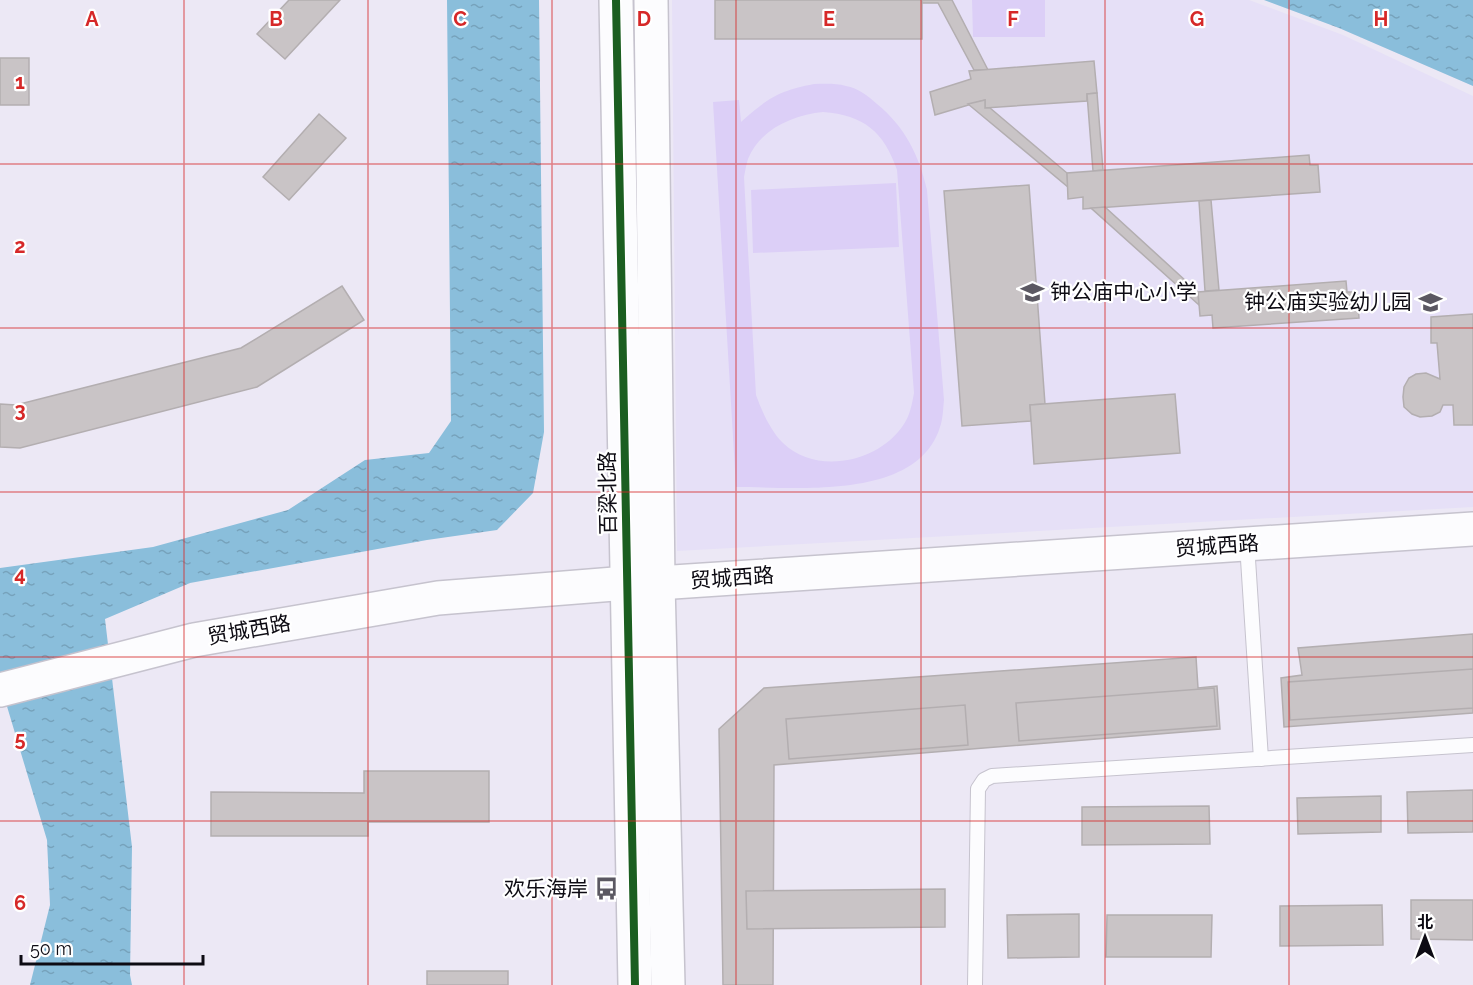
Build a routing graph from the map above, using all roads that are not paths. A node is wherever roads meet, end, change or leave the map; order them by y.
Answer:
1 (616, 0) edge
2 (651, 0) edge
3 (1473, 529) edge
4 (1247, 544) junction
5 (643, 583) junction
6 (0, 690) edge
7 (1473, 745) edge
8 (1261, 759) junction
9 (635, 985) edge
10 (668, 985) edge
11 (975, 985) edge

1 - 5 street, 百梁北路
2 - 5 street, 百梁北路
3 - 4 street, 贸城西路
4 - 5 street, 贸城西路
4 - 8 lane
5 - 6 street, 贸城西路
5 - 9 street, 百梁北路
5 - 10 street, 百梁北路
7 - 8 lane
8 - 11 lane

